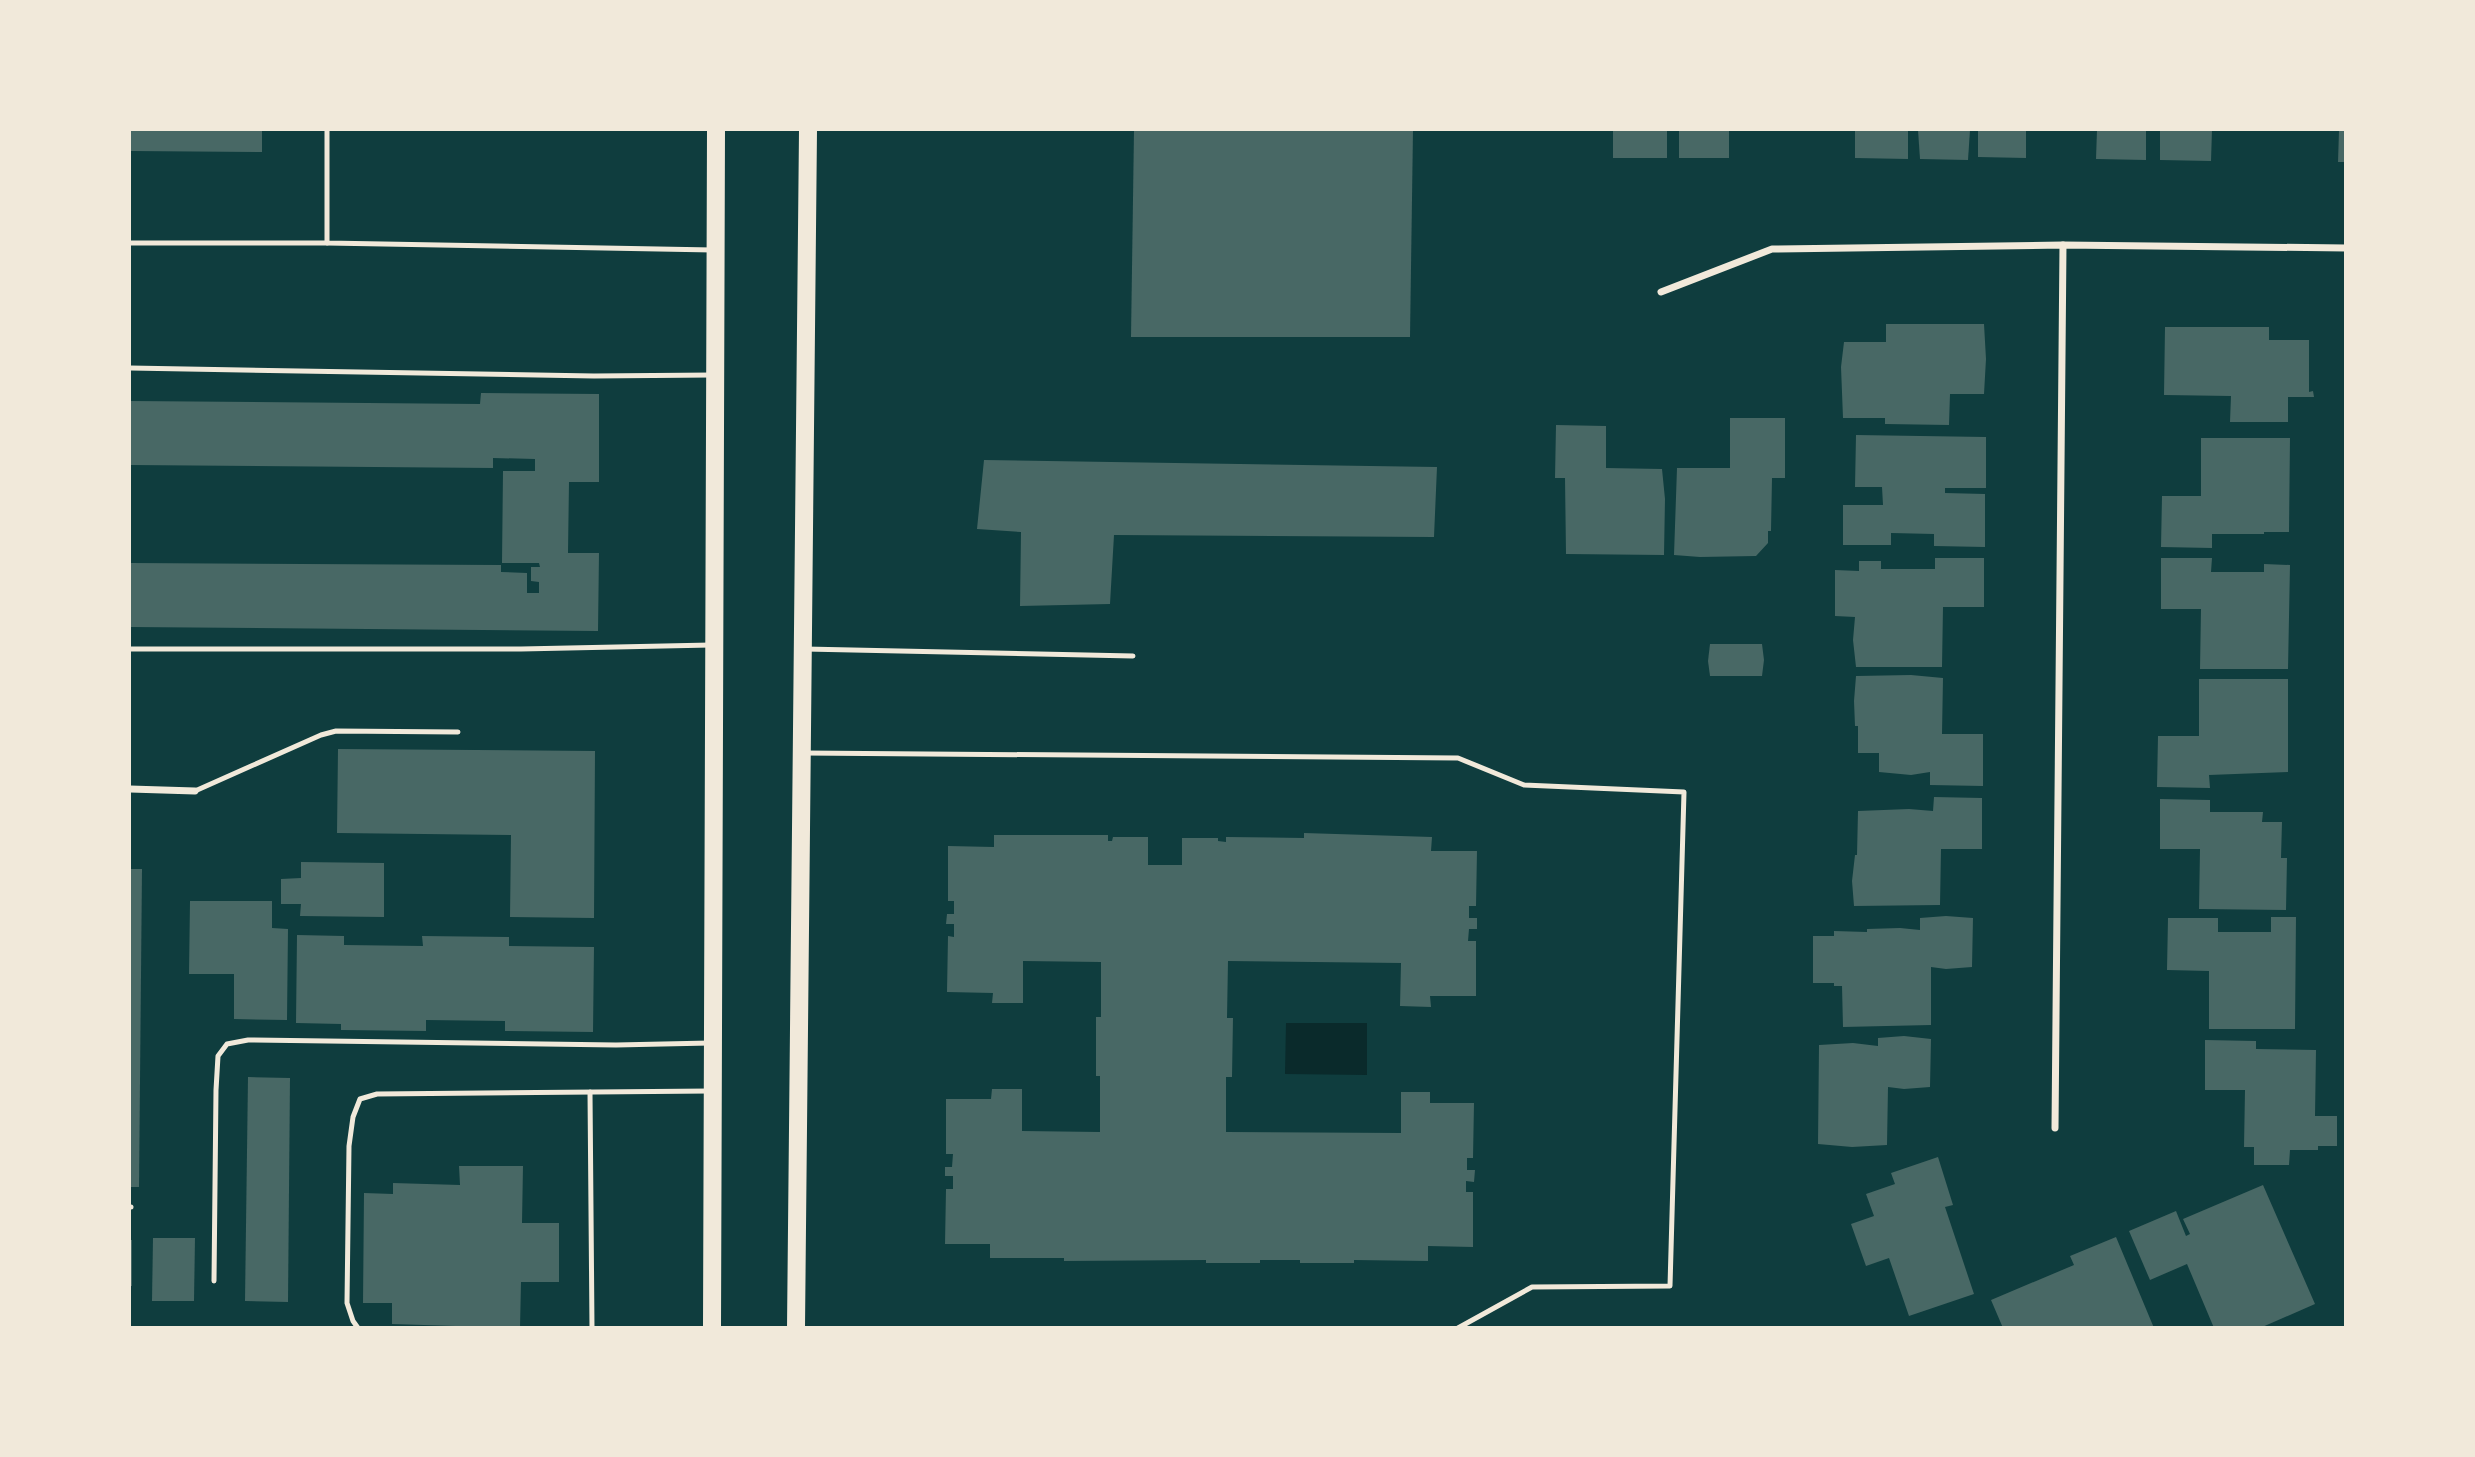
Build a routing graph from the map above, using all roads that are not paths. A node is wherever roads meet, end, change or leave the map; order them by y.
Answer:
1 (327, 130) edge
2 (716, 130) edge
3 (808, 130) edge
4 (130, 243) edge
5 (327, 243) junction
6 (2063, 245) junction
7 (2346, 248) edge
8 (716, 250) junction
9 (1661, 292) dead end
10 (130, 368) edge
11 (716, 375) junction
12 (715, 645) junction
13 (130, 649) edge
14 (802, 649) junction
15 (1133, 656) dead end
16 (458, 732) dead end
17 (801, 753) junction
18 (130, 789) edge
19 (195, 791) joint
20 (713, 1043) junction
21 (713, 1091) junction
22 (590, 1092) junction
23 (2055, 1128) dead end
24 (214, 1281) dead end
25 (358, 1328) edge
26 (592, 1328) edge
27 (712, 1328) edge
28 (796, 1328) edge
29 (1458, 1328) edge

1 - 5 lane
2 - 8 main road
3 - 14 main road
4 - 5 lane
5 - 8 lane
6 - 7 street
6 - 9 street
6 - 23 street
8 - 11 main road
10 - 11 lane
11 - 12 main road
12 - 13 lane
12 - 20 main road
14 - 15 lane
14 - 17 main road
16 - 19 lane
17 - 28 main road
17 - 29 lane
18 - 19 street
20 - 21 main road
20 - 24 lane
21 - 22 lane
21 - 27 main road
22 - 25 lane
22 - 26 lane

